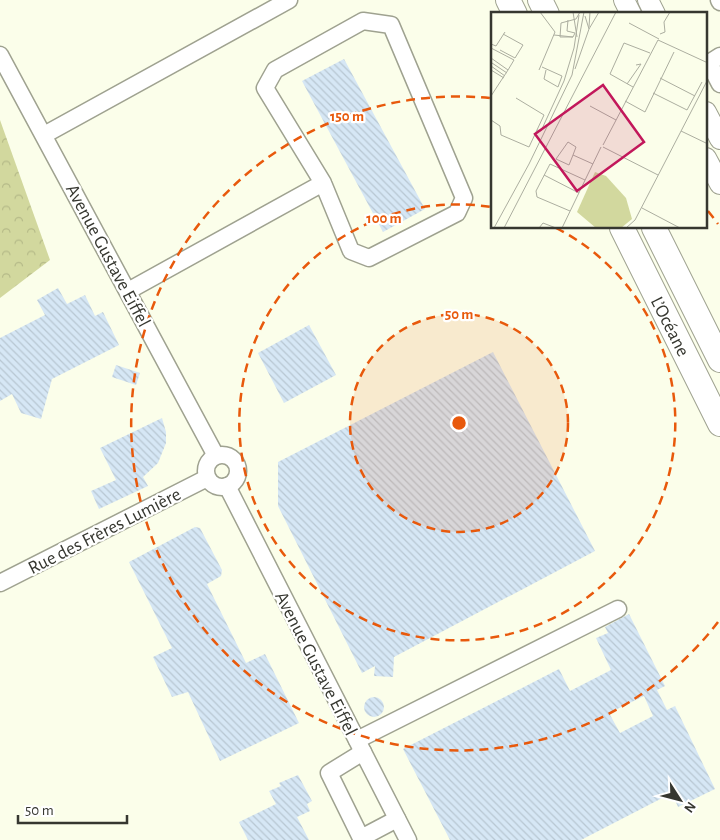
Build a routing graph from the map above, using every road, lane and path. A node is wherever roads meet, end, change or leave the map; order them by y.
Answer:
1 (289, 0) edge
2 (508, 0) edge
3 (540, 0) edge
4 (624, 0) edge
5 (648, 0) edge
6 (514, 12) edge
7 (546, 12) edge
8 (630, 12) edge
9 (654, 12) edge
10 (0, 55) edge
11 (720, 56) edge
12 (720, 84) edge
13 (708, 116) edge
14 (44, 135) junction
15 (720, 139) edge
16 (708, 162) edge
17 (323, 183) junction
18 (720, 184) edge
19 (622, 229) edge
20 (654, 229) edge
21 (128, 291) junction
22 (720, 360) edge
23 (720, 424) edge
24 (216, 456) junction
25 (207, 478) junction
26 (227, 486) junction
27 (0, 583) edge
28 (618, 609) dead end
29 (360, 746) junction
30 (397, 819) junction
31 (408, 840) edge

1 - 14 street
2 - 6 highway
3 - 7 highway
4 - 8 main road
5 - 9 main road
10 - 14 street, Avenue Gustave Eiffel
11 - 12 street
13 - 15 main road
14 - 21 street, Avenue Gustave Eiffel
16 - 18 main road
17 - 17 street
17 - 21 street
19 - 23 highway, L’Océane
20 - 22 highway, L’Océane
21 - 24 street, Avenue Gustave Eiffel
24 - 25 street
24 - 26 street
25 - 26 street
25 - 27 street, Rue des Frères Lumière
26 - 29 street, Avenue Gustave Eiffel
28 - 29 street
29 - 30 street, Avenue Gustave Eiffel
29 - 30 street
30 - 31 street, Avenue Gustave Eiffel

